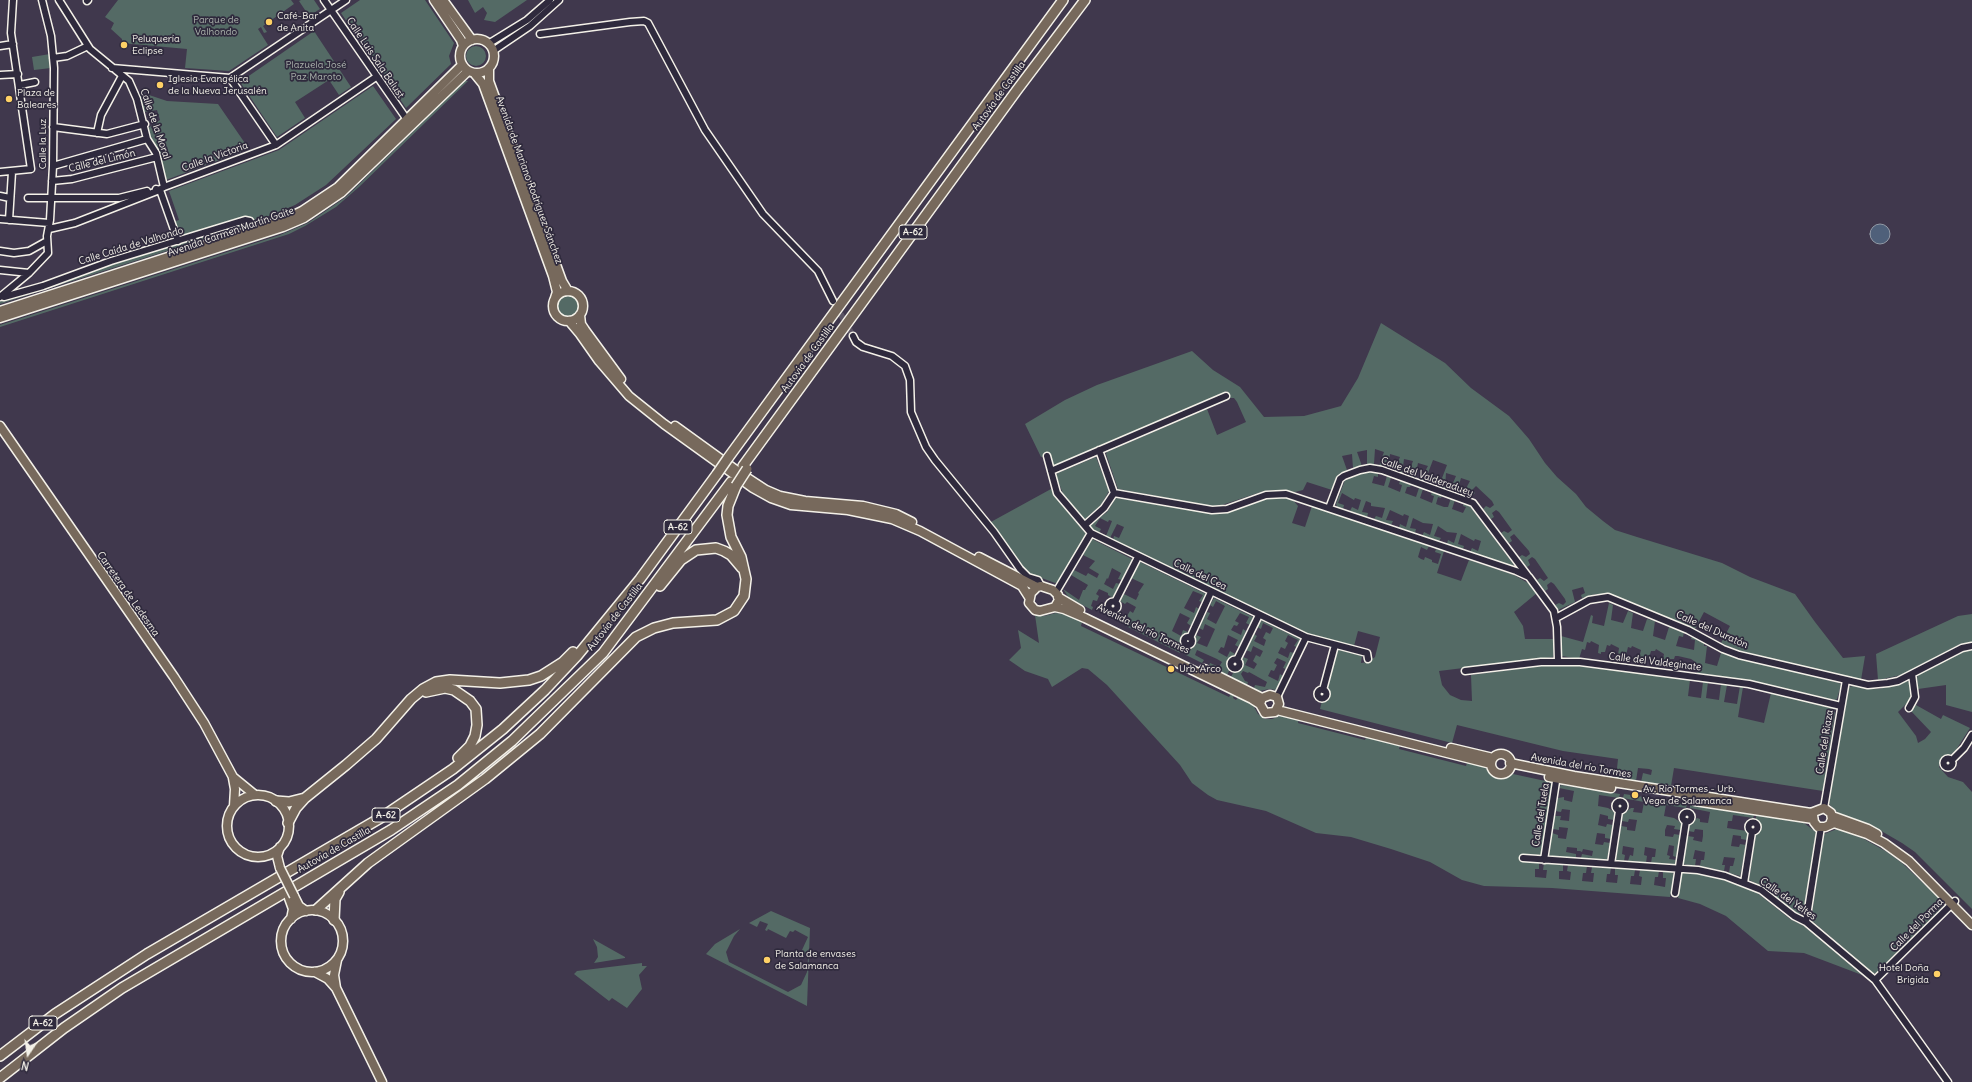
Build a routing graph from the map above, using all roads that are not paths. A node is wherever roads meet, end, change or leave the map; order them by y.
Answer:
1 (13, 0) edge
2 (42, 0) edge
3 (59, 0) edge
4 (324, 0) edge
5 (346, 0) edge
6 (434, 0) edge
7 (443, 0) edge
8 (550, 0) edge
9 (559, 0) edge
10 (1063, 0) edge
11 (1085, 0) edge
12 (331, 11) junction
13 (540, 34) dead end
14 (472, 40) junction
15 (13, 44) junction
16 (0, 46) edge
17 (88, 46) junction
18 (463, 46) junction
19 (490, 47) junction
20 (53, 58) junction
21 (112, 68) junction
22 (489, 68) junction
23 (468, 69) junction
24 (129, 71) junction
25 (18, 74) junction
26 (0, 75) edge
27 (122, 76) junction
28 (376, 77) junction
29 (230, 78) junction
30 (35, 82) dead end
31 (20, 85) junction
32 (410, 121) junction
33 (145, 124) junction
34 (53, 127) junction
35 (97, 133) junction
36 (147, 139) junction
37 (276, 145) junction
38 (157, 157) junction
39 (53, 166) junction
40 (0, 172) edge
41 (12, 172) junction
42 (52, 181) junction
43 (162, 188) junction
44 (0, 196) edge
45 (10, 198) junction
46 (28, 198) dead end
47 (52, 198) junction
48 (0, 219) edge
49 (9, 220) junction
50 (49, 226) junction
51 (254, 229) junction
52 (261, 234) junction
53 (48, 241) junction
54 (178, 241) junction
55 (0, 251) edge
56 (0, 270) edge
57 (29, 273) junction
58 (568, 291) junction
59 (0, 298) edge
60 (555, 298) junction
61 (833, 301) tunnel mouth
62 (0, 311) edge
63 (580, 315) junction
64 (0, 318) edge
65 (569, 321) junction
66 (853, 336) tunnel mouth
67 (1226, 396) dead end
68 (0, 426) edge
69 (1100, 450) junction
70 (1046, 456) dead end
71 (1051, 471) junction
72 (733, 484) junction
73 (1114, 492) junction
74 (1329, 508) junction
75 (1085, 525) junction
76 (1090, 533) junction
77 (1138, 556) junction
78 (744, 572) junction
79 (1529, 577) junction
80 (640, 579) junction
81 (1039, 587) junction
82 (1211, 592) junction
83 (1057, 594) junction
84 (1029, 597) junction
85 (1115, 602) dead end
86 (1055, 607) junction
87 (1259, 615) junction
88 (1556, 618) junction
89 (1306, 637) junction
90 (1190, 638) dead end
91 (1335, 645) junction
92 (1972, 646) edge
93 (1368, 659) dead end
94 (1237, 660) dead end
95 (1558, 661) junction
96 (1465, 671) dead end
97 (1912, 674) junction
98 (1846, 680) junction
99 (1323, 690) dead end
100 (1261, 701) junction
101 (1278, 704) junction
102 (1841, 706) junction
103 (1909, 708) dead end
104 (399, 714) junction
105 (1972, 735) edge
106 (512, 741) junction
107 (1952, 760) dead end
108 (1492, 761) junction
109 (1510, 766) junction
110 (1557, 776) junction
111 (233, 777) junction
112 (421, 791) junction
113 (255, 795) junction
114 (305, 798) junction
115 (276, 801) junction
116 (234, 806) junction
117 (1824, 808) junction
118 (1619, 811) dead end
119 (1814, 816) junction
120 (1831, 820) junction
121 (1686, 821) dead end
122 (288, 823) junction
123 (1821, 827) junction
124 (1752, 832) dead end
125 (280, 847) junction
126 (262, 856) junction
127 (1523, 858) dead end
128 (1544, 860) junction
129 (1611, 864) junction
130 (278, 869) junction
131 (1678, 869) junction
132 (345, 883) junction
133 (1744, 883) junction
134 (1675, 893) dead end
135 (292, 897) junction
136 (1954, 902) junction
137 (316, 910) junction
138 (306, 911) junction
139 (1972, 917) edge
140 (291, 919) junction
141 (334, 920) junction
142 (1806, 922) junction
143 (1972, 924) edge
144 (336, 960) junction
145 (315, 972) junction
146 (1875, 980) junction
147 (336, 988) junction
148 (0, 1056) edge
149 (0, 1078) edge
150 (382, 1082) edge
151 (1948, 1082) edge

1 - 15 street
2 - 20 street, Calle la Luz
3 - 17 street, Calle de la Moral
4 - 12 street, Calle Luis Sala Balust
5 - 12 street
6 - 18 main road
7 - 14 main road
8 - 19 street
9 - 19 street
10 - 80 highway, Autovía de Castilla / A-62, bridge
11 - 72 highway, Autovía de Castilla / A-62
12 - 28 street, Calle Luis Sala Balust
12 - 29 street
13 - 61 street
14 - 18 main road
14 - 19 main road
15 - 16 street
15 - 25 street
17 - 20 street
17 - 21 street, Calle de la Moral
18 - 23 main road
19 - 22 main road
20 - 34 street, Calle la Luz
21 - 24 street
21 - 27 street, Calle de la Moral
22 - 23 main road
22 - 58 main road, Avenida de Mariano Rodríguez Sánchez
23 - 32 main road, Avenida Carmen Martín Gaite
23 - 60 main road, Avenida de Mariano Rodríguez Sánchez
24 - 27 street
24 - 29 street
25 - 26 street
25 - 31 street
27 - 33 street, Calle de la Moral
27 - 35 street
28 - 32 street, Calle Luis Sala Balust
28 - 37 street, Calle la Victoria
29 - 37 street
30 - 31 street
31 - 41 street
32 - 51 main road, Avenida Carmen Martín Gaite
32 - 52 main road, Avenida Carmen Martín Gaite
33 - 35 street
33 - 36 street, Calle de la Moral
34 - 35 street
34 - 39 street, Calle la Luz
36 - 38 street, Calle de la Moral
36 - 39 street
37 - 43 street, Calle la Victoria
38 - 42 street, Calle del Limón
38 - 43 street, Calle de la Moral
39 - 42 street, Calle la Luz
40 - 41 street
41 - 45 street
42 - 47 street, Calle la Luz
43 - 47 street
43 - 50 street, Calle la Victoria
43 - 54 street, Calle de la Moral
44 - 45 street
45 - 49 street
46 - 47 street
47 - 50 street, Calle la Luz
48 - 49 street, Calle la Victoria
49 - 50 street, Calle la Victoria
50 - 53 street, Calle la Luz
51 - 52 street, Calle Caída de Valhondo
51 - 54 street, Calle Caída de Valhondo
51 - 62 main road, Avenida Carmen Martín Gaite
52 - 64 main road, Avenida Carmen Martín Gaite
53 - 55 street
53 - 57 street, Calle la Luz
54 - 59 street, Calle Caída de Valhondo
56 - 57 street
57 - 59 street, Calle la Luz
58 - 60 main road
58 - 63 main road
60 - 65 main road
63 - 65 main road
63 - 81 main road
65 - 84 main road
66 - 81 street
67 - 69 street
68 - 111 main road, Carretera de Ledesma
69 - 71 street
69 - 73 street
70 - 71 street
71 - 75 street
72 - 78 highway
72 - 106 highway, Autovía de Castilla / A-62
73 - 74 street
73 - 75 street
74 - 79 street
74 - 79 street, Calle del Valderaduey
75 - 76 street
76 - 77 street, Calle del Cea
76 - 83 street
77 - 82 street, Calle del Cea
77 - 85 street
78 - 106 highway
78 - 132 highway
79 - 88 street, Calle del Valderaduey
80 - 104 highway
80 - 112 highway, Autovía de Castilla / A-62
81 - 83 main road
81 - 84 main road
82 - 87 street, Calle del Cea
82 - 90 street
83 - 86 main road
83 - 100 main road, Avenida del río Tormes
84 - 86 main road
86 - 100 main road, Avenida del río Tormes
87 - 89 street, Calle del Cea
87 - 94 street
88 - 95 street, Calle del Valderaduey
88 - 98 street, Calle del Duratón
89 - 91 street, Calle del Cea
89 - 101 street
91 - 93 street, Calle del Cea
91 - 99 street
92 - 97 street, Calle del Duratón
95 - 96 street, Calle del Valdeginate
95 - 102 street, Calle del Valdeginate
97 - 98 street, Calle del Duratón
97 - 103 street
98 - 102 street, Calle del Riaza
100 - 101 main road, Avenida del río Tormes
100 - 101 main road, Avenida del río Tormes
101 - 108 main road, Avenida del río Tormes
102 - 117 street, Calle del Riaza
104 - 112 highway
104 - 114 highway
105 - 107 street
106 - 149 highway, Autovía de Castilla / A-62
108 - 109 main road, Avenida del río Tormes
108 - 109 main road, Avenida del río Tormes
109 - 110 main road, Avenida del río Tormes
110 - 119 main road, Avenida del río Tormes
110 - 128 street, Calle del Tuela
111 - 113 main road, Carretera de Ledesma
111 - 116 main road, Carretera de Ledesma
112 - 148 highway, Autovía de Castilla / A-62
113 - 115 main road
113 - 116 main road
114 - 115 highway
114 - 122 highway
115 - 122 main road
116 - 126 main road
117 - 119 main road
117 - 120 main road
118 - 129 street
119 - 123 main road
120 - 123 main road
120 - 136 main road
121 - 131 street
122 - 125 main road
123 - 142 street
124 - 133 street
125 - 126 main road
125 - 130 main road
126 - 130 main road
127 - 128 street, Calle del Yeltes
128 - 129 street, Calle del Yeltes
129 - 131 street, Calle del Yeltes
130 - 135 main road
131 - 133 street, Calle del Yeltes
131 - 134 street
132 - 137 highway
132 - 141 highway
133 - 142 street, Calle del Yeltes
135 - 138 main road
135 - 140 main road
136 - 139 main road
136 - 143 main road
136 - 146 street, Calle del Porma
137 - 138 main road
137 - 141 main road
138 - 140 main road
140 - 145 main road
141 - 144 main road
142 - 146 street, Calle del Yeltes
144 - 145 main road
144 - 147 main road
145 - 147 main road
146 - 151 street, Calle del Yeltes
147 - 150 main road

